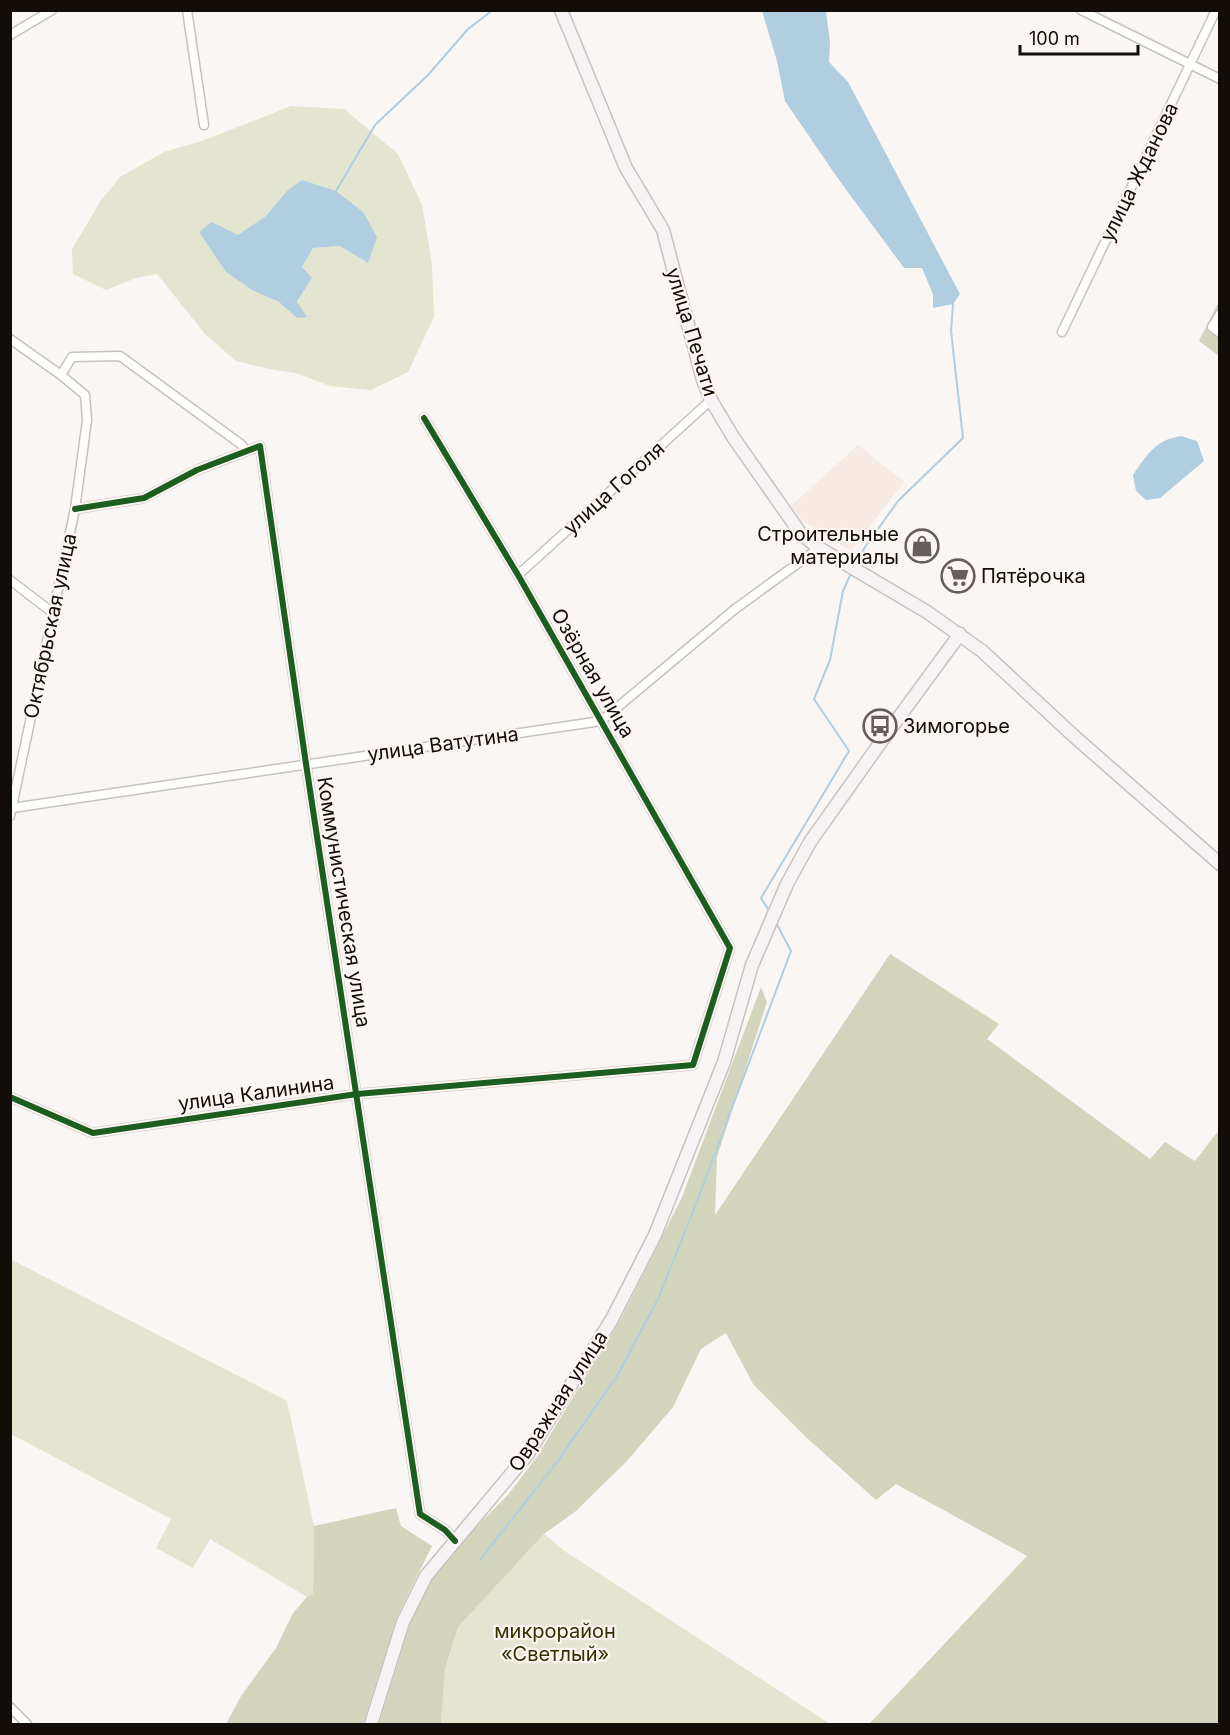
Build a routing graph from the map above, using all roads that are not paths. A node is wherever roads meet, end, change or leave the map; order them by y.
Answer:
1 (52, 10) edge
2 (187, 10) edge
3 (561, 10) edge
4 (1081, 10) edge
5 (1216, 10) edge
6 (10, 35) edge
7 (1190, 64) junction
8 (1220, 79) edge
9 (204, 125) dead end
10 (1220, 314) edge
11 (1062, 332) dead end
12 (1220, 333) edge
13 (10, 339) edge
14 (61, 375) junction
15 (711, 400) junction
16 (424, 418) dead end
17 (245, 450) junction
18 (75, 509) junction
19 (819, 548) junction
20 (518, 575) junction
21 (10, 580) edge
22 (53, 613) junction
23 (960, 634) junction
24 (601, 721) junction
25 (306, 764) junction
26 (11, 810) edge
27 (1220, 864) edge
28 (693, 1065) joint
29 (357, 1094) junction
30 (10, 1097) edge
31 (455, 1541) junction
32 (10, 1707) edge
33 (27, 1725) edge
34 (371, 1725) edge

1 - 6 street
2 - 9 street
3 - 15 street, улица Печати
4 - 7 street
5 - 7 street, улица Жданова
7 - 8 street
7 - 11 street, улица Жданова
10 - 12 street
13 - 14 street
14 - 17 street
14 - 18 street, Октябрьская улица
15 - 19 street, улица Печати
15 - 20 street, улица Гоголя
16 - 20 street, Озёрная улица
17 - 18 street
17 - 25 street, Коммунистическая улица
18 - 22 street, Октябрьская улица
19 - 23 street, улица Печати
19 - 24 street
20 - 24 street, Озёрная улица
21 - 22 street
22 - 26 street, Октябрьская улица
23 - 27 street, улица Печати
23 - 31 street, Овражная улица
24 - 25 street, улица Ватутина
24 - 28 street, Озёрная улица
25 - 26 street, улица Ватутина
25 - 29 street, Коммунистическая улица
28 - 29 street, улица Калинина
29 - 30 street, улица Калинина
29 - 31 street, Коммунистическая улица
31 - 34 street, Овражная улица
32 - 33 street

